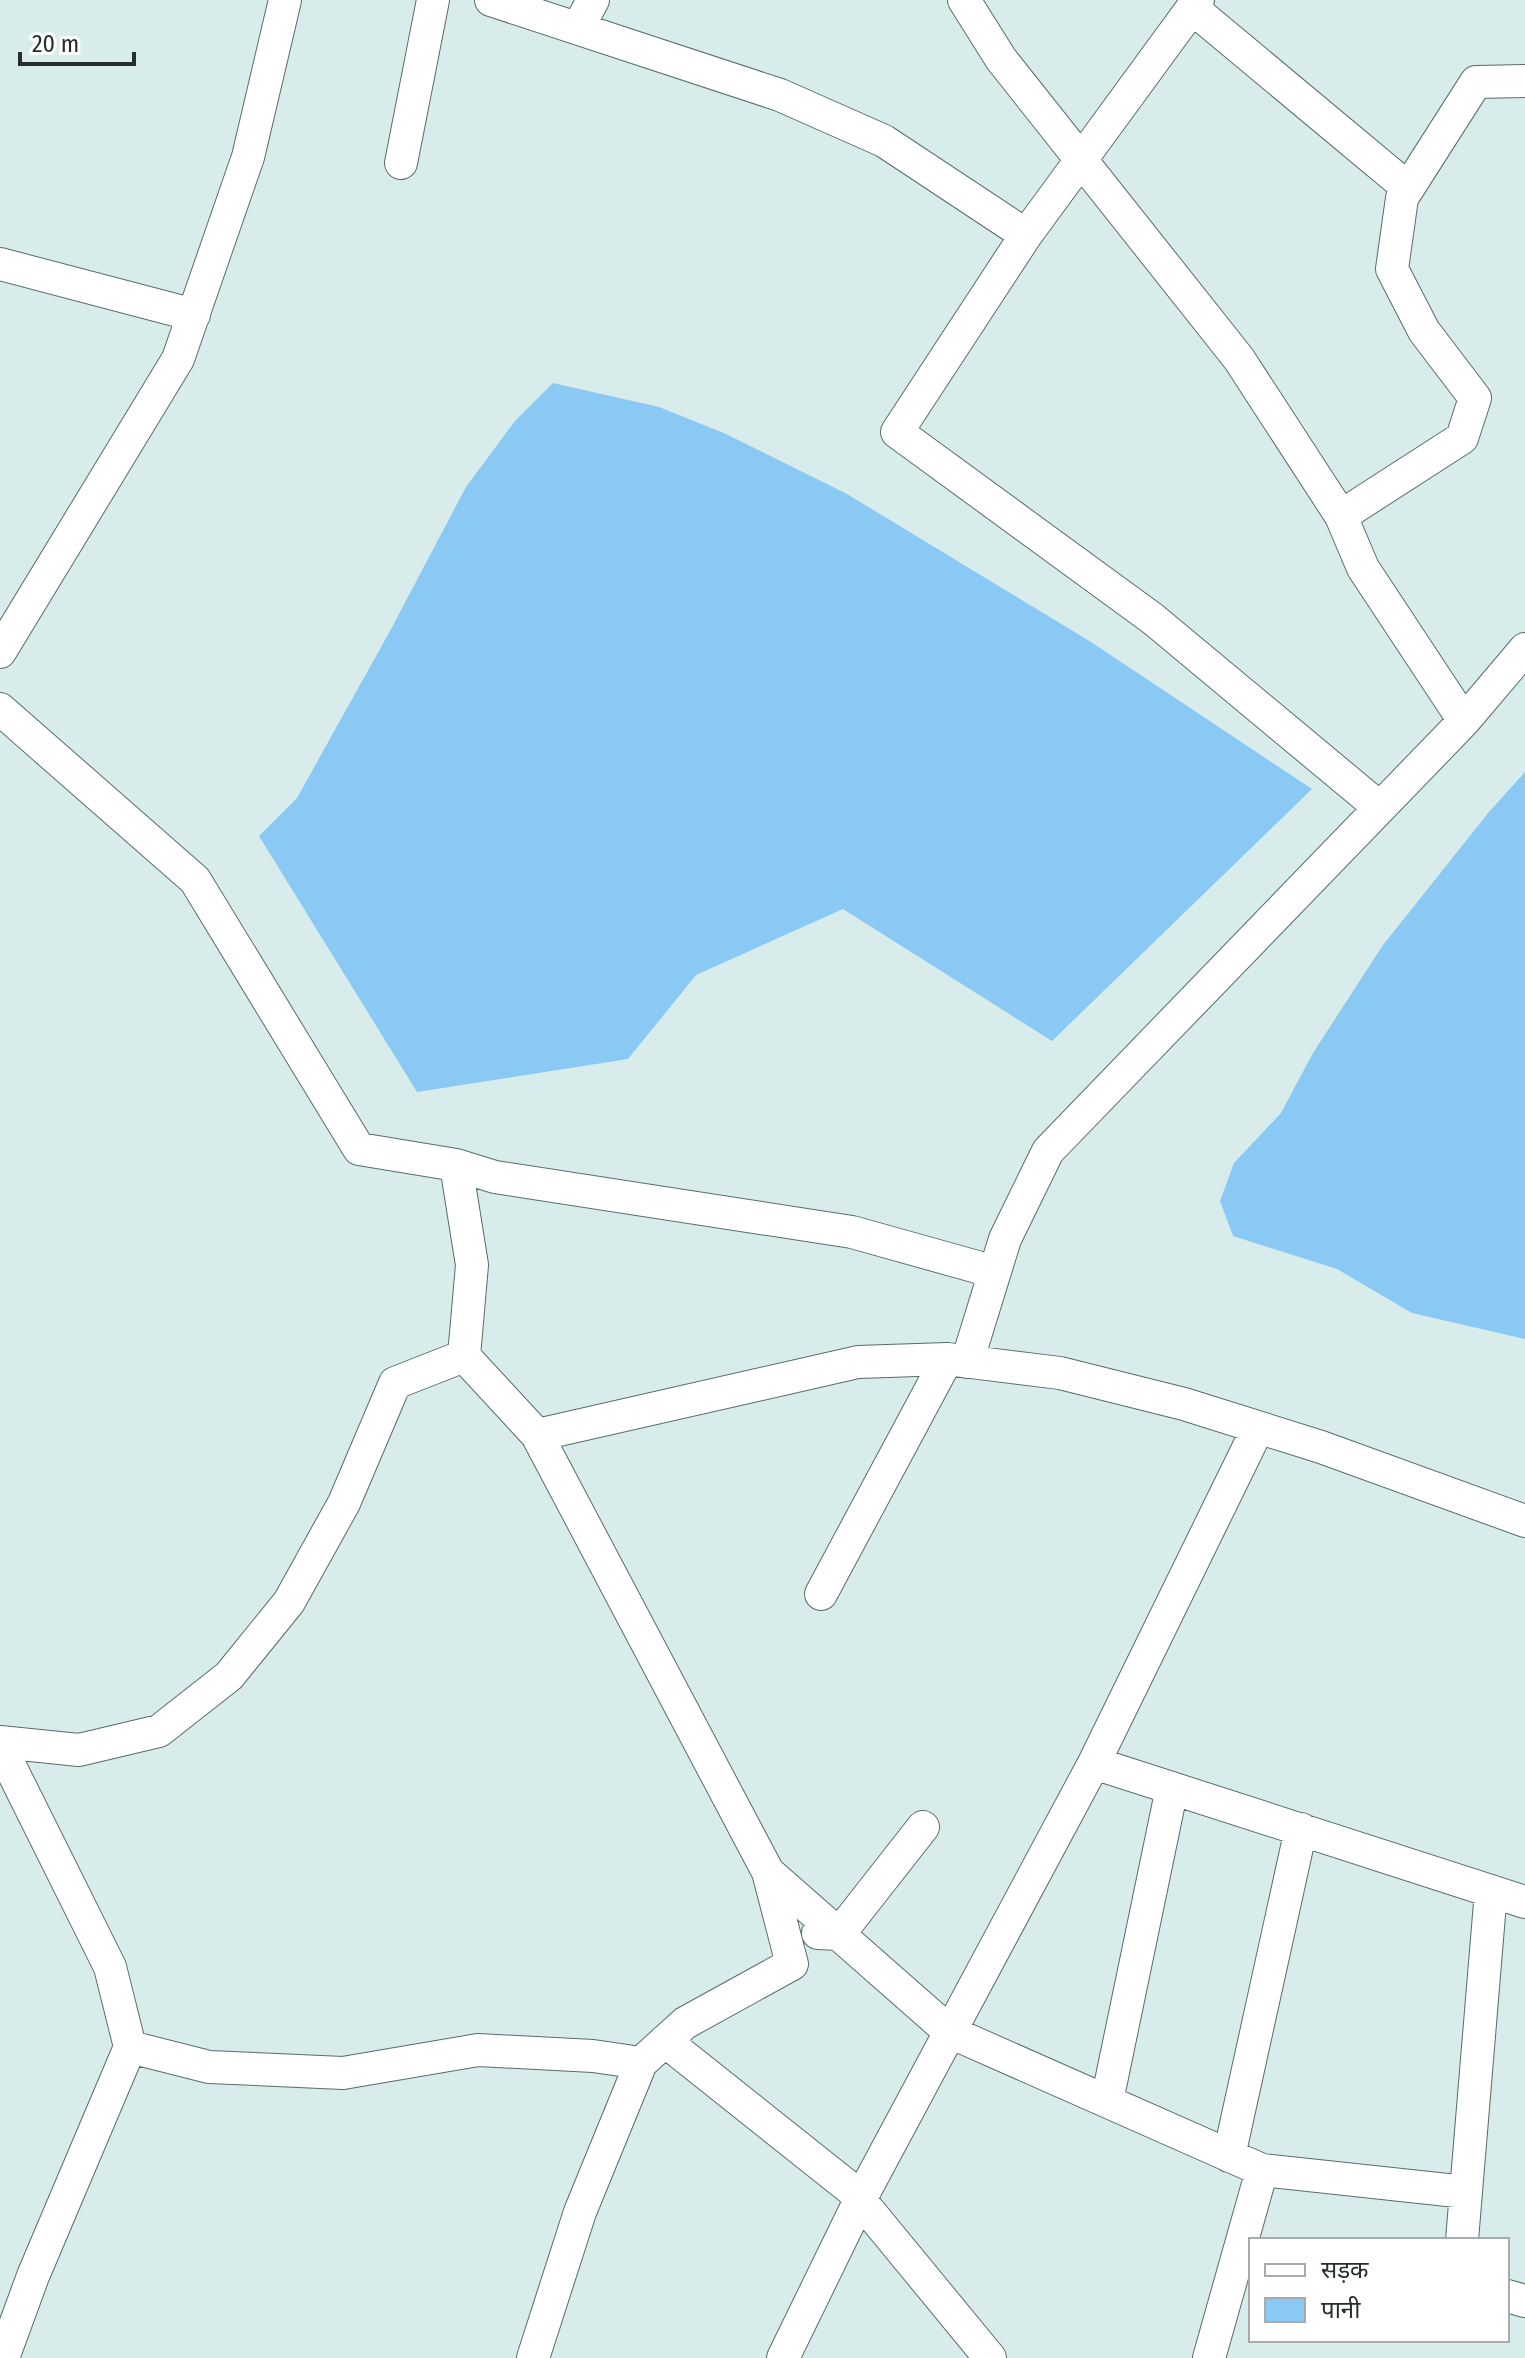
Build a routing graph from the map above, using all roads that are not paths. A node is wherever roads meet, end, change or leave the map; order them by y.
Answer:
1 (285, 0) edge
2 (433, 0) edge
3 (491, 0) edge
4 (593, 0) edge
5 (964, 0) edge
6 (1195, 4) edge
7 (578, 28) junction
8 (1525, 81) edge
9 (1080, 162) junction
10 (401, 163) dead end
11 (1408, 188) junction
12 (1026, 235) junction
13 (0, 264) edge
14 (194, 315) junction
15 (1341, 516) junction
16 (1525, 649) edge
17 (0, 652) edge
18 (0, 709) edge
19 (1464, 721) junction
20 (1380, 808) junction
21 (456, 1165) junction
22 (995, 1272) junction
23 (464, 1356) junction
24 (957, 1360) junction
25 (1258, 1428) junction
26 (537, 1435) junction
27 (1525, 1521) edge
28 (821, 1594) dead end
29 (0, 1744) edge
30 (1094, 1763) junction
31 (1172, 1788) junction
32 (923, 1827) dead end
33 (1301, 1829) junction
34 (768, 1872) junction
35 (1491, 1891) junction
36 (1525, 1902) edge
37 (783, 1931) junction
38 (839, 1934) junction
39 (950, 2032) junction
40 (665, 2041) junction
41 (130, 2047) junction
42 (641, 2063) junction
43 (1107, 2101) junction
44 (1229, 2156) junction
45 (1262, 2170) junction
46 (1466, 2192) junction
47 (860, 2200) junction
48 (1462, 2238) edge
49 (3, 2358) edge
50 (533, 2358) edge
51 (783, 2358) edge
52 (990, 2358) edge
53 (1209, 2358) edge

1 - 14 street
2 - 10 street
3 - 7 street
4 - 7 street
5 - 9 street
6 - 9 street
6 - 11 street
7 - 12 street
8 - 11 street
9 - 12 street
9 - 15 street
11 - 15 street
12 - 20 street
13 - 14 street
14 - 17 street
15 - 19 street
16 - 19 street
18 - 21 street
19 - 20 street
20 - 22 street
21 - 22 street
21 - 23 street
22 - 24 street
23 - 26 street
23 - 29 street
24 - 25 street
24 - 26 street
24 - 28 street
25 - 27 street
25 - 30 street
26 - 34 street
29 - 41 street
30 - 31 street
30 - 39 street
31 - 33 street
31 - 43 street
32 - 38 street
33 - 35 street
33 - 44 street
34 - 37 street
34 - 38 street
35 - 36 street
35 - 46 street
37 - 38 street
37 - 40 street
38 - 39 street
39 - 43 street
39 - 47 street
40 - 42 street
40 - 47 street
41 - 42 street
41 - 49 street
42 - 50 street
43 - 44 street
44 - 45 street
45 - 46 street
45 - 53 street
46 - 48 street
47 - 51 street
47 - 52 street

